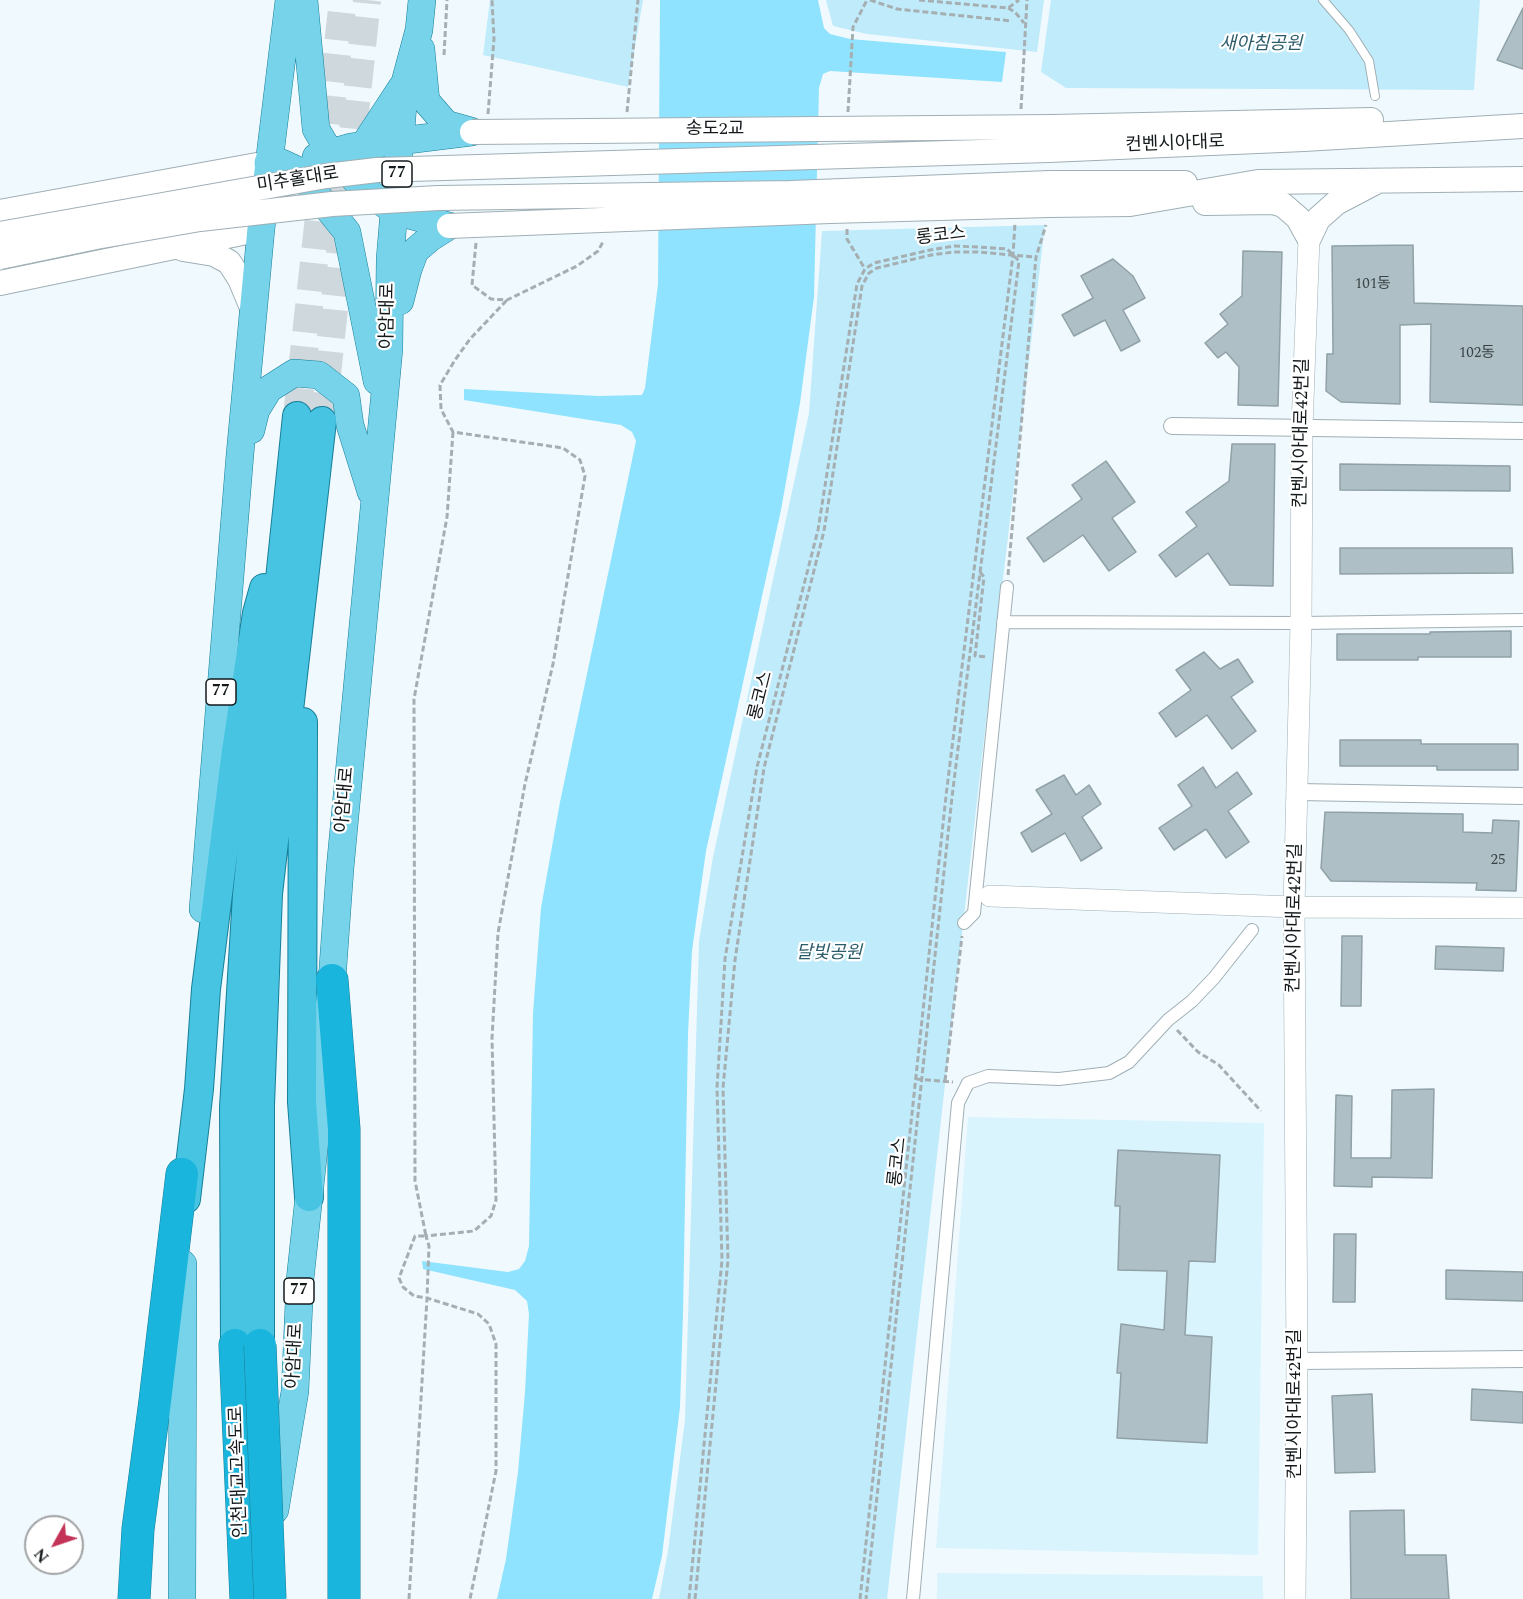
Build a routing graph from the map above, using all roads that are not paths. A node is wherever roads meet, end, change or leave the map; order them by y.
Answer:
1 (289, 0) edge
2 (304, 0) edge
3 (422, 0) edge
4 (1323, 0) edge
5 (419, 30) junction
6 (405, 82) junction
7 (1375, 96) dead end
8 (1523, 125) edge
9 (829, 129) joint
10 (472, 132) junction
11 (1050, 139) junction
12 (400, 141) junction
13 (364, 145) junction
14 (827, 157) joint
15 (336, 159) junction
16 (268, 163) junction
17 (600, 164) joint
18 (1523, 178) edge
19 (1381, 180) junction
20 (1258, 182) junction
21 (314, 187) junction
22 (829, 201) junction
23 (1048, 203) junction
24 (1130, 204) junction
25 (394, 211) junction
26 (0, 212) edge
27 (267, 216) junction
28 (448, 226) junction
29 (0, 234) edge
30 (1309, 238) junction
31 (172, 247) junction
32 (0, 257) edge
33 (0, 283) edge
34 (253, 310) junction
35 (389, 349) junction
36 (383, 412) junction
37 (1172, 426) dead end
38 (1302, 428) junction
39 (1523, 431) edge
40 (240, 454) junction
41 (289, 490) junction
42 (375, 502) junction
43 (308, 537) junction
44 (1007, 587) road end
45 (1523, 620) edge
46 (1003, 622) junction
47 (1301, 623) junction
48 (1298, 792) junction
49 (1523, 796) edge
50 (990, 896) dead end
51 (1294, 907) junction
52 (1523, 908) edge
53 (964, 923) road end
54 (1252, 930) dead end
55 (332, 980) junction
56 (182, 1174) junction
57 (309, 1197) junction
58 (183, 1229) junction
59 (247, 1345) junction
60 (1523, 1359) edge
61 (1297, 1361) junction
62 (134, 1599) edge
63 (182, 1599) edge
64 (246, 1599) edge
65 (256, 1599) edge
66 (270, 1599) edge
67 (344, 1599) edge
68 (913, 1599) edge
69 (1295, 1599) edge

1 - 16 main road, 77
2 - 15 main road
3 - 5 main road, 아암대로 / 77
4 - 7 lane
5 - 6 main road, 아암대로 / 77
5 - 10 main road
6 - 12 main road, 아암대로 / 77
6 - 13 main road
8 - 11 main road, 컨벤시아대로
9 - 10 main road, 송도2교, bridge
9 - 11 main road, 컨벤시아대로, bridge
10 - 12 main road
11 - 14 main road, 컨벤시아대로, bridge
12 - 13 main road
12 - 25 main road, 아암대로 / 77
13 - 15 main road
14 - 17 main road, 송도2교, bridge
15 - 21 main road
15 - 25 main road
16 - 21 main road
16 - 26 main road
16 - 27 main road, 77
17 - 29 main road, 미추홀대로, bridge
18 - 19 main road, 컨벤시아대로
19 - 20 main road, 컨벤시아대로
19 - 30 main road
20 - 23 main road, 컨벤시아대로
20 - 24 main road, 컨벤시아대로
21 - 22 main road, 미추홀대로, bridge
21 - 27 main road
21 - 27 main road, 미추홀대로, bridge
21 - 36 main road
22 - 23 main road, 컨벤시아대로, bridge
22 - 28 main road, bridge
23 - 24 main road, 컨벤시아대로
24 - 30 main road
25 - 28 main road
25 - 35 main road, 아암대로 / 77
27 - 31 main road
27 - 32 main road, 미추홀대로, bridge
27 - 34 main road, 77
28 - 35 main road
30 - 38 street, 컨벤시아대로42번길
31 - 33 main road
31 - 34 main road
34 - 40 main road, 77
35 - 36 main road, 아암대로 / 77
36 - 42 main road, 아암대로 / 77
37 - 38 street
38 - 39 street
38 - 47 street, 컨벤시아대로42번길
40 - 42 main road
40 - 56 main road, 77
41 - 43 highway, 아암대로
41 - 58 highway
41 - 59 highway, 아암대로
42 - 55 main road, 아암대로 / 77
43 - 57 highway
43 - 59 highway, 아암대로
44 - 46 street
45 - 47 street
46 - 47 street
46 - 53 street
47 - 48 street, 컨벤시아대로42번길
48 - 49 street
48 - 51 street, 컨벤시아대로42번길
50 - 51 street
51 - 52 street
51 - 61 street, 컨벤시아대로42번길
54 - 68 street
55 - 57 main road, 아암대로 / 77
55 - 67 highway
56 - 58 main road, 77
56 - 62 highway
57 - 65 main road, 아암대로 / 77
58 - 63 main road, 77
59 - 64 highway, 인천대교고속도로
59 - 66 highway, 인천대교고속도로, bridge
60 - 61 street
61 - 69 street, 컨벤시아대로42번길

